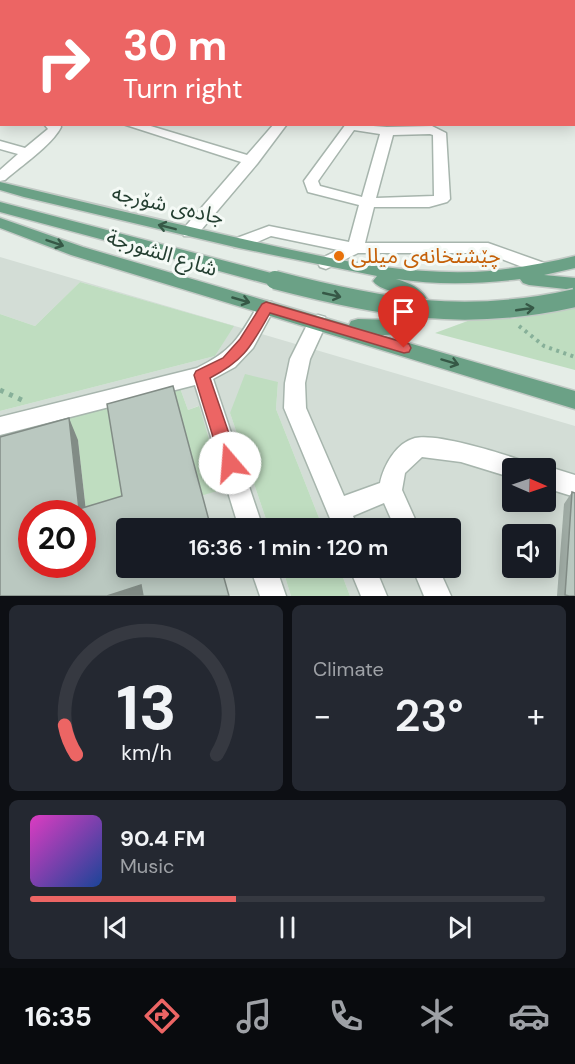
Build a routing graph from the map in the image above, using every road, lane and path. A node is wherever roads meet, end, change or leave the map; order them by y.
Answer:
1 (53, 126) edge
2 (136, 126) edge
3 (279, 126) edge
4 (387, 131) junction
5 (0, 145) edge
6 (27, 153) junction
7 (252, 161) junction
8 (0, 177) edge
9 (0, 186) edge
10 (369, 203) junction
11 (0, 207) edge
12 (0, 223) edge
13 (190, 232) junction
14 (240, 243) junction
15 (355, 248) junction
16 (575, 262) edge
17 (326, 263) junction
18 (544, 269) junction
19 (497, 276) junction
20 (575, 284) edge
21 (575, 298) edge
22 (266, 307) junction
23 (514, 320) dead end
24 (316, 321) junction
25 (575, 357) edge
26 (202, 375) junction
27 (575, 400) edge
28 (0, 426) edge
29 (502, 464) edge
30 (556, 480) edge
31 (575, 486) edge
32 (390, 490) junction
33 (248, 518) edge
34 (342, 518) edge
35 (344, 518) edge
36 (403, 518) edge
37 (267, 578) edge
38 (367, 578) edge
39 (430, 578) edge
40 (273, 596) edge
41 (374, 596) edge
42 (438, 596) edge

1 - 6 street
2 - 7 street
3 - 7 street
4 - 10 street
4 - 10 street
4 - 10 street
5 - 6 street
6 - 8 street
7 - 13 street
13 -> 9 main road, جادەی شۆرجە
10 - 15 street
11 -> 21 main road, bridge
12 -> 22 main road, شارع الشورجة
13 - 14 main road, جادەی شۆرجە
14 - 15 street
14 - 17 main road, جادەی شۆرجە
15 - 17 street
15 - 18 street
16 - 18 main road
17 - 19 main road
17 - 24 main road
18 - 19 main road
19 - 20 main road
22 - 24 main road, شارع الشورجة
22 - 26 street
23 - 25 path
24 -> 27 main road
24 - 34 street
26 - 28 street
26 - 33 street
29 - 32 street
30 - 31 street
32 - 35 street
32 - 36 street
37 - 40 street
38 - 41 street
39 - 42 street

